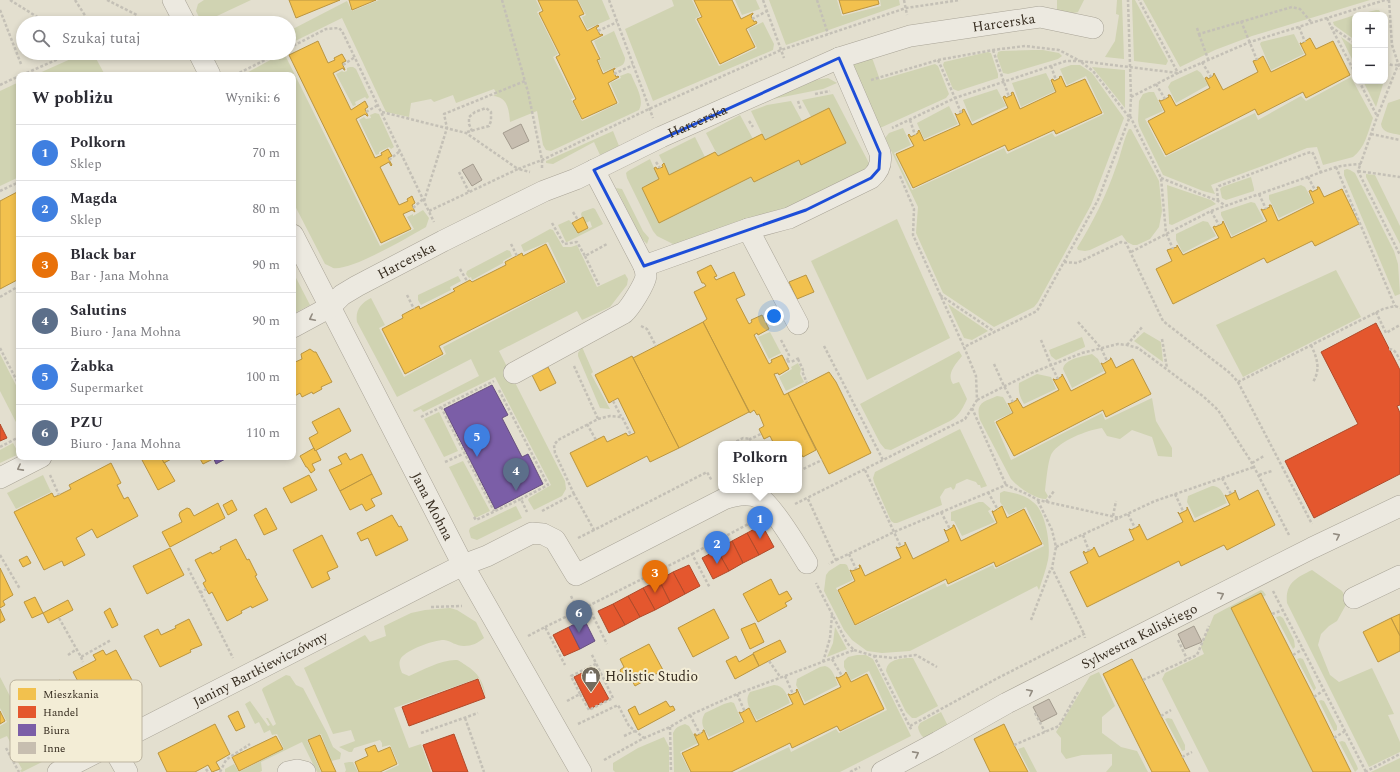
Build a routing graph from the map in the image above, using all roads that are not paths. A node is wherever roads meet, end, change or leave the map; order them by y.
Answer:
1 (173, 0) edge
2 (181, 16) edge
3 (1093, 28) dead end
4 (839, 58) junction
5 (202, 60) edge
6 (208, 72) edge
7 (594, 170) junction
8 (748, 229) junction
9 (296, 241) edge
10 (644, 266) junction
11 (330, 307) junction
12 (798, 324) dead end
13 (296, 325) edge
14 (514, 373) dead end
15 (44, 464) edge
16 (0, 478) edge
17 (1400, 506) edge
18 (463, 564) junction
19 (809, 568) road end
20 (1400, 576) edge
21 (1354, 598) dead end
22 (142, 728) edge
23 (80, 762) edge
24 (121, 762) edge
25 (873, 769) edge
26 (66, 770) edge
27 (127, 772) edge
28 (288, 772) edge
29 (305, 772) edge
30 (581, 772) edge

1 - 2 street
3 - 4 street, Harcerska
4 - 7 street, Harcerska
4 - 8 street
5 - 6 street
7 - 10 street
7 - 11 street, Harcerska
8 - 10 street
8 - 12 street
9 - 11 street, Jana Mohna
10 - 14 street
11 -> 13 street, Harcerska
11 - 18 street, Jana Mohna
15 -> 16 street
25 -> 17 street, Sylwestra Kaliskiego
18 - 19 street, Janiny Bartkiewiczówny
18 - 22 street, Janiny Bartkiewiczówny
18 - 30 street, Jana Mohna
20 - 21 street
23 - 26 street, Janiny Bartkiewiczówny
24 - 27 street
28 - 29 street

